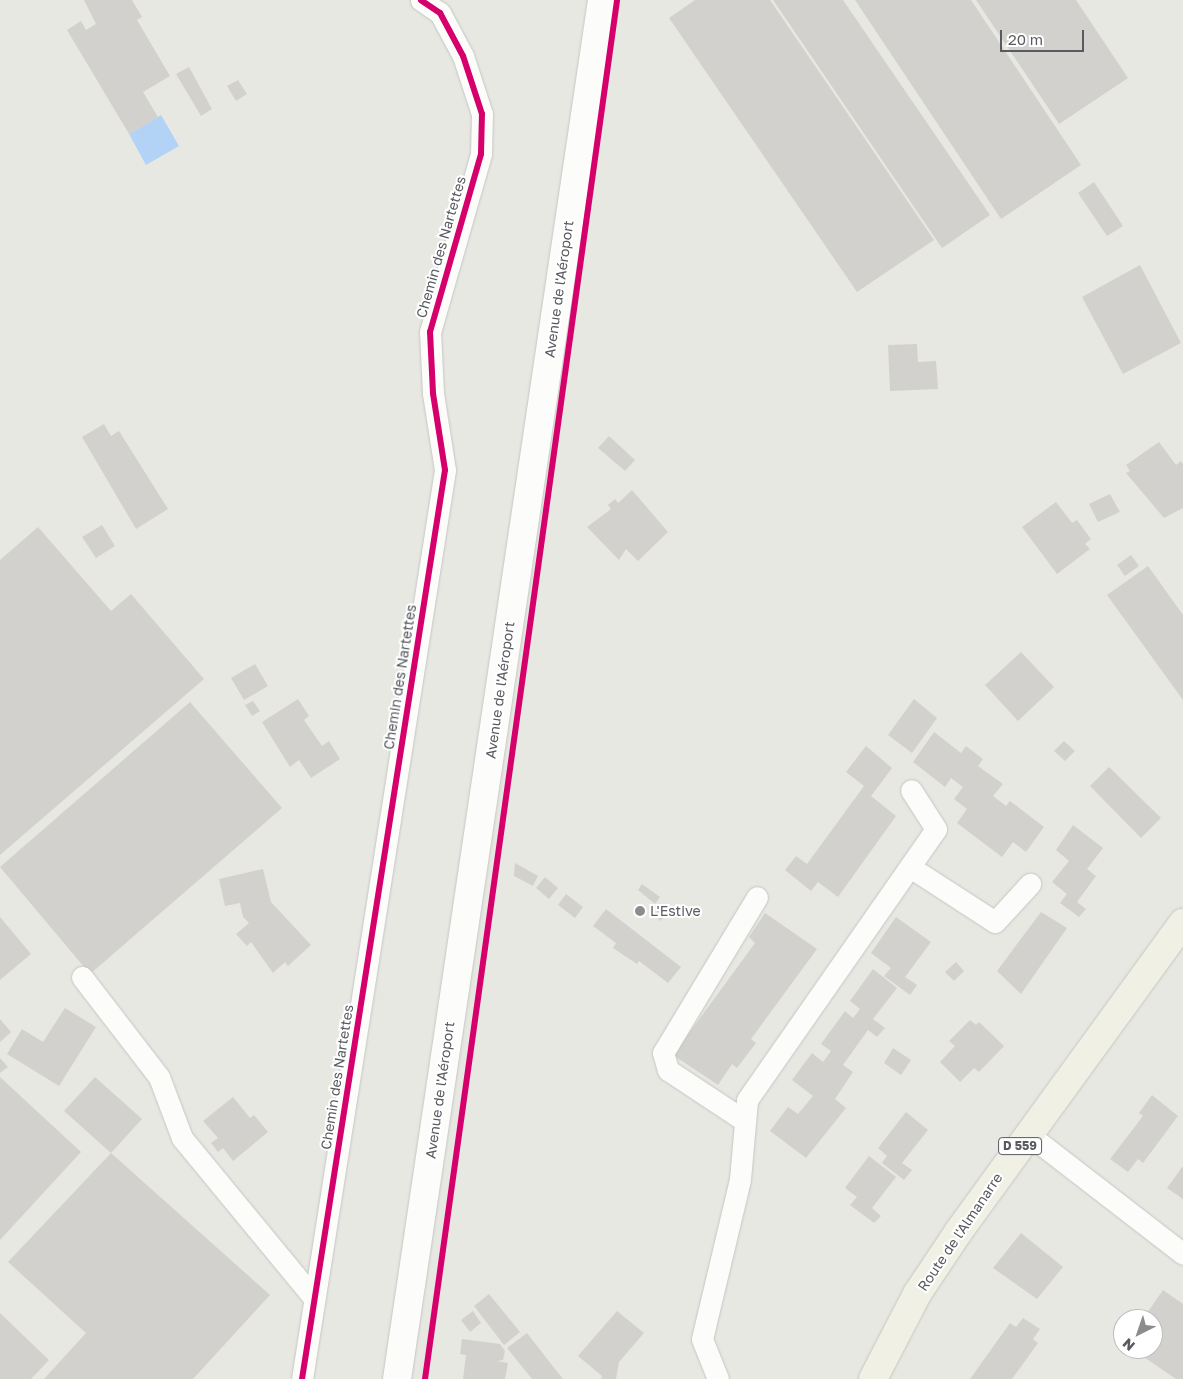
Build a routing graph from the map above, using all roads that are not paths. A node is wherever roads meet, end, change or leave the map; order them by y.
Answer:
1 (421, 0) edge
2 (602, 0) edge
3 (911, 790) dead end
4 (910, 868) junction
5 (1030, 884) dead end
6 (757, 897) dead end
7 (1183, 923) edge
8 (82, 977) dead end
9 (746, 1121) junction
10 (1028, 1134) junction
11 (1183, 1254) edge
12 (314, 1298) junction
13 (302, 1379) edge
14 (397, 1379) edge
15 (718, 1379) edge
16 (873, 1379) edge

1 - 12 street, Chemin des Nartettes
2 - 14 main road, Avenue de l'Aéroport
3 - 4 street
4 - 5 street
4 - 9 street
6 - 9 street
7 - 10 main road, Route de l'Almanarre / D 559
8 - 12 street
9 - 15 street
10 - 11 street
10 - 16 main road, Route de l'Almanarre / D 559
12 - 13 street, Chemin des Nartettes

